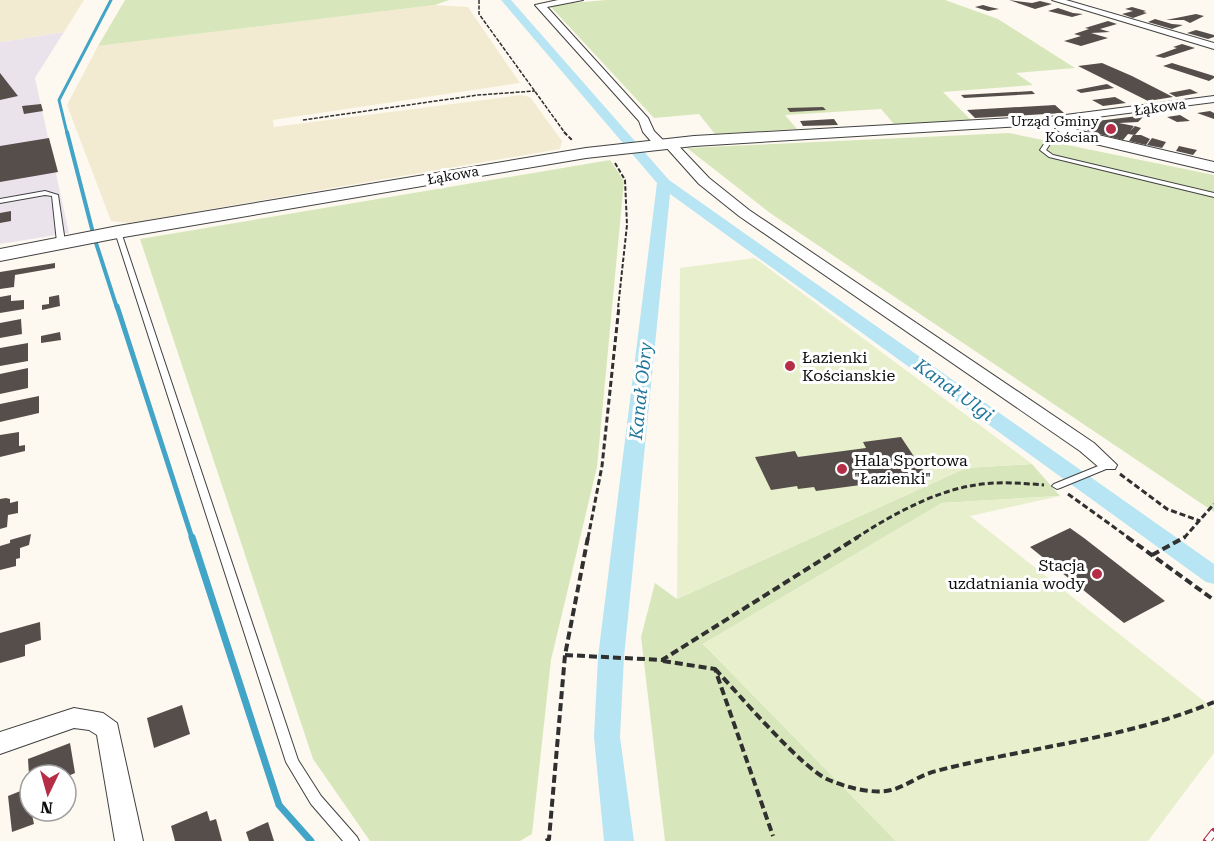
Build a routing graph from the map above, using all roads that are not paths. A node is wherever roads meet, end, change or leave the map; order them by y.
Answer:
1 (579, 0) edge
2 (1056, 0) edge
3 (1214, 46) edge
4 (1214, 99) edge
5 (1050, 126) junction
6 (662, 144) junction
7 (1214, 167) edge
8 (1214, 195) edge
9 (0, 201) edge
10 (118, 232) junction
11 (61, 242) junction
12 (0, 255) edge
13 (1108, 465) joint
14 (1060, 484) road end
15 (0, 743) edge
16 (129, 841) edge
17 (352, 841) edge

1 - 6 street
2 - 3 street
4 - 5 street, Łąkowa
5 - 6 street, Łąkowa
5 - 7 street
5 - 8 lane
6 - 10 street, Łąkowa
6 - 13 street
9 - 11 lane
10 - 11 street, Łąkowa
10 - 17 lane
11 - 12 street, Łąkowa
13 - 14 lane
15 - 16 street

